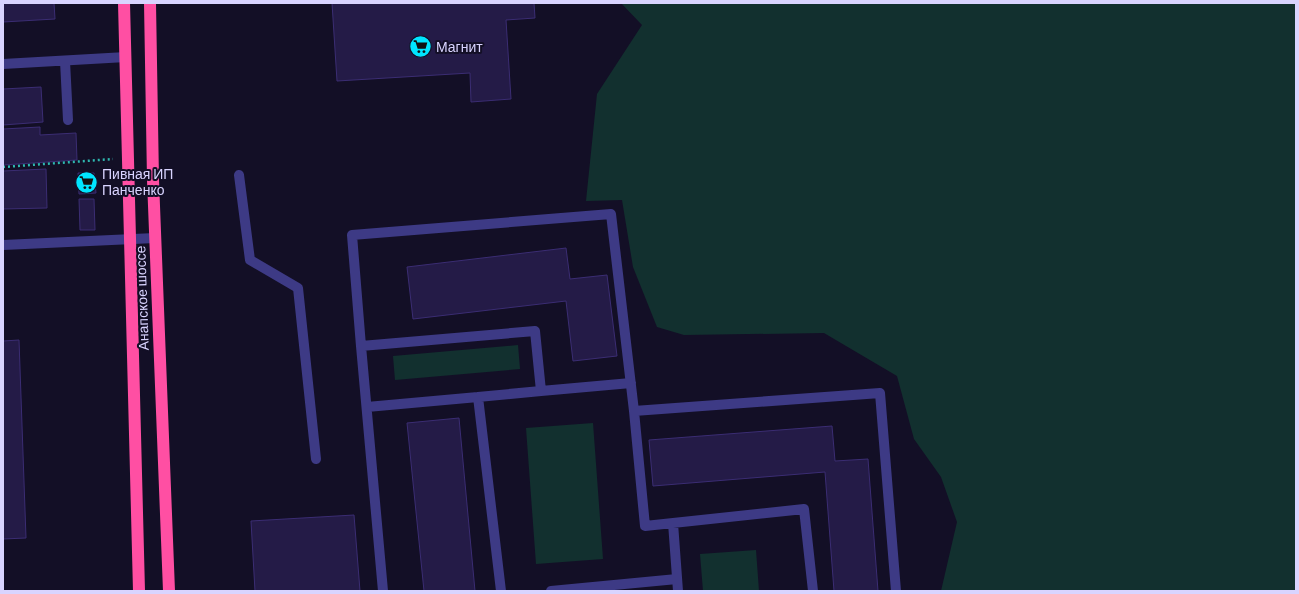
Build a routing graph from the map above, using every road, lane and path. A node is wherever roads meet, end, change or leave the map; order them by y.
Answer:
1 (124, 3) edge
2 (150, 3) edge
3 (126, 58) junction
4 (65, 61) junction
5 (3, 64) edge
6 (68, 120) dead end
7 (114, 159) dead end
8 (3, 167) edge
9 (239, 175) dead end
10 (155, 238) junction
11 (130, 239) junction
12 (3, 245) edge
13 (361, 346) junction
14 (630, 383) junction
15 (542, 391) junction
16 (478, 397) junction
17 (367, 407) junction
18 (634, 411) junction
19 (316, 459) dead end
20 (673, 523) junction
21 (677, 580) junction
22 (139, 591) edge
23 (168, 591) edge
24 (383, 591) edge
25 (501, 591) edge
26 (551, 591) edge
27 (678, 591) edge
28 (813, 591) edge
29 (896, 591) edge

1 - 3 highway, Анапское шоссе
2 - 10 highway, Анапское шоссе
3 - 4 lane
3 - 11 highway, Анапское шоссе
4 - 5 lane
4 - 6 lane
7 - 8 path
9 - 19 lane
10 - 11 lane
10 - 23 highway, Анапское шоссе
11 - 12 lane
11 - 22 highway, Анапское шоссе
13 - 14 lane
13 - 15 lane
13 - 17 lane
14 - 15 lane
14 - 18 lane
15 - 16 lane
16 - 17 lane
16 - 25 lane
17 - 24 lane
18 - 20 lane
18 - 29 lane
20 - 21 lane
20 - 28 lane
21 - 26 lane
21 - 27 lane

